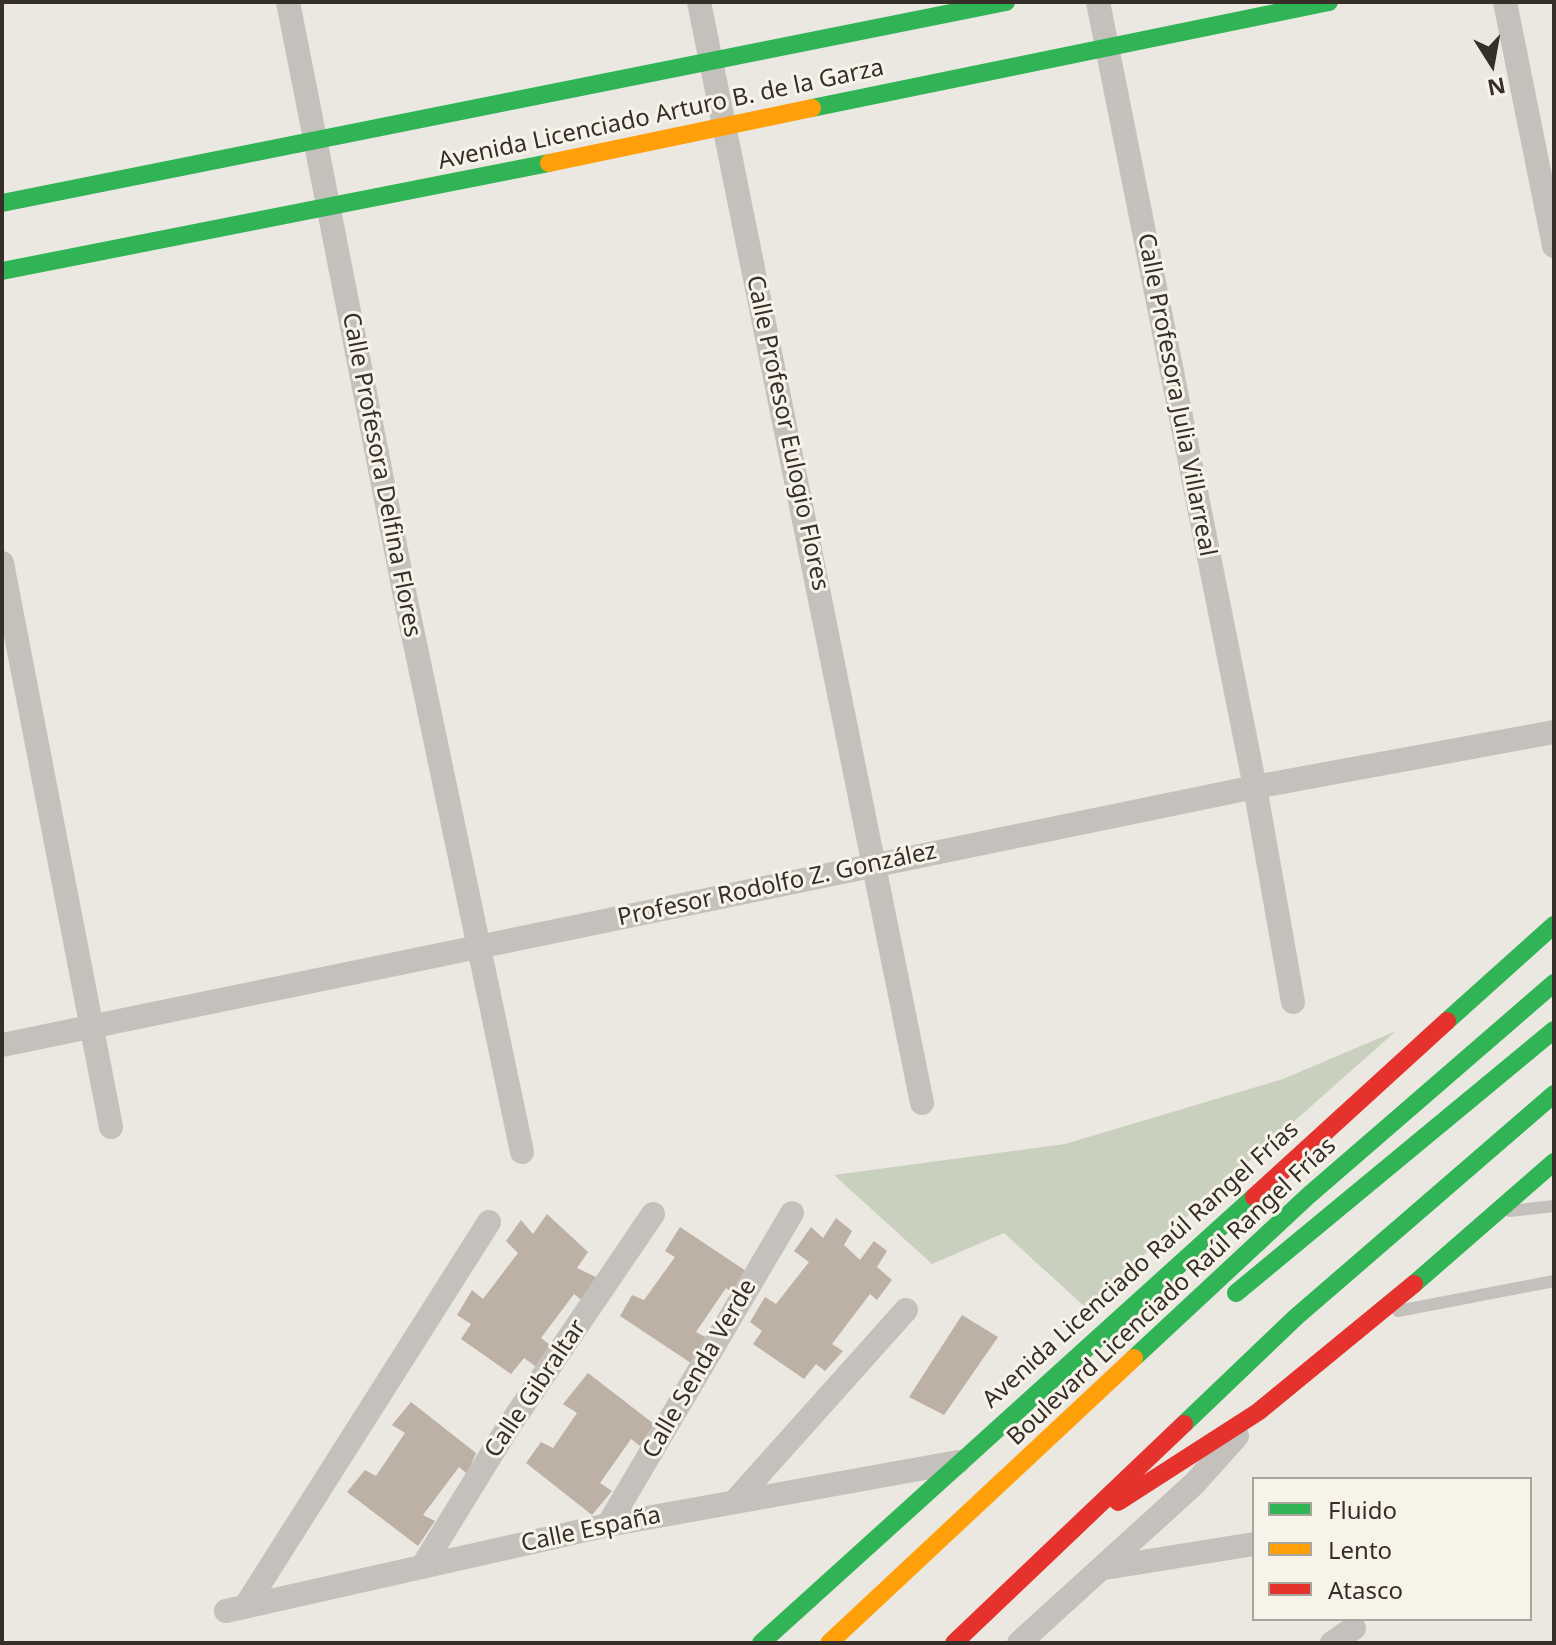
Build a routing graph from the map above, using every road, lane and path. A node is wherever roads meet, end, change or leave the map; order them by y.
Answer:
1 (288, 2) edge
2 (699, 2) edge
3 (1006, 2) edge
4 (1098, 2) edge
5 (1329, 2) edge
6 (1505, 2) edge
7 (1108, 45) junction
8 (711, 63) junction
9 (724, 126) junction
10 (314, 141) junction
11 (2, 203) edge
12 (328, 208) junction
13 (1554, 246) edge
14 (2, 271) edge
15 (2, 563) edge
16 (1554, 732) edge
17 (1255, 787) junction
18 (876, 864) junction
19 (1554, 925) edge
20 (480, 946) junction
21 (1554, 983) edge
22 (1293, 1002) dead end
23 (92, 1024) junction
24 (1554, 1030) edge
25 (2, 1045) edge
26 (1554, 1094) edge
27 (922, 1103) dead end
28 (111, 1127) dead end
29 (522, 1152) dead end
30 (1554, 1162) edge
31 (1554, 1206) edge
32 (792, 1213) dead end
33 (1499, 1213) junction
34 (653, 1214) dead end
35 (489, 1222) dead end
36 (1554, 1281) edge
37 (906, 1310) dead end
38 (1379, 1314) junction
39 (1122, 1373) junction
40 (1258, 1412) junction
41 (958, 1462) junction
42 (736, 1500) junction
43 (608, 1525) junction
44 (1067, 1535) junction
45 (1252, 1544) edge
46 (422, 1567) junction
47 (1105, 1568) junction
48 (1355, 1630) edge
49 (761, 1643) edge
50 (829, 1643) edge
51 (954, 1643) edge
52 (1019, 1643) edge
53 (1332, 1643) edge

1 - 10 street, Calle Profesora Delfina Flores
2 - 8 street, Calle Profesor Eulogio Flores
3 - 8 street, Avenida Licenciado Arturo B. de la Garza
4 - 7 street, Calle Profesora Julia Villarreal
5 - 7 street, Avenida Licenciado Arturo B. de la Garza
6 - 13 street
7 - 9 street, Avenida Licenciado Arturo B. de la Garza
7 - 17 street, Calle Profesora Julia Villarreal
8 - 9 street, Calle Profesor Eulogio Flores
8 - 10 street, Avenida Licenciado Arturo B. de la Garza
9 - 12 street, Avenida Licenciado Arturo B. de la Garza
9 - 18 street, Calle Profesor Eulogio Flores
10 - 11 street, Avenida Licenciado Arturo B. de la Garza
10 - 12 street, Calle Profesora Delfina Flores
12 - 14 street, Avenida Licenciado Arturo B. de la Garza
12 - 20 street, Calle Profesora Delfina Flores
15 - 23 street
16 - 17 street, Profesor Rodolfo Z. González
17 - 18 street, Profesor Rodolfo Z. González
17 - 22 street, Calle Profesora Julia Villarreal
18 - 20 street, Profesor Rodolfo Z. González
18 - 27 street, Calle Profesor Eulogio Flores
19 - 41 street, Avenida Licenciado Raúl Rangel Frías
20 - 23 street, Profesor Rodolfo Z. González
20 - 29 street, Calle Profesora Delfina Flores
21 - 39 street, Boulevard Licenciado Raúl Rangel Frías
23 - 25 street, Profesor Rodolfo Z. González
23 - 28 street
24 - 39 street
26 - 44 street
30 - 33 street
31 - 33 lane
32 - 43 street, Calle Senda Verde
33 - 38 street
34 - 46 street, Calle Gibraltar
35 - 46 street, Calle España
36 - 38 lane
37 - 42 street
38 - 40 street
39 - 50 street, Boulevard Licenciado Raúl Rangel Frías
40 - 44 street
40 - 47 street
41 - 42 street, Calle España
41 - 49 street, Avenida Licenciado Raúl Rangel Frías
42 - 43 street, Calle España
43 - 46 street, Calle España
44 - 51 street
45 - 47 street
47 - 52 street
48 - 53 street

